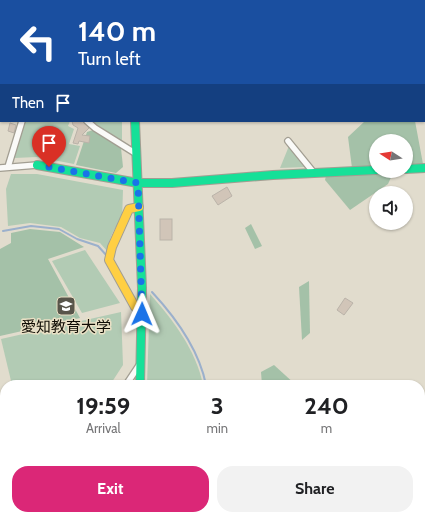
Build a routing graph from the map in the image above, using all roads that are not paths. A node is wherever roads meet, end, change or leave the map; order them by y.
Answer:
1 (22, 122) edge
2 (88, 122) edge
3 (135, 122) edge
4 (288, 141) dead end
5 (135, 153) junction
6 (37, 165) joint
7 (8, 167) junction
8 (0, 168) edge
9 (425, 168) edge
10 (413, 169) edge
11 (369, 170) edge
12 (314, 173) junction
13 (138, 183) junction
14 (139, 207) junction
15 (142, 314) junction
16 (142, 361) junction
17 (129, 380) edge
18 (140, 380) edge

1 - 7 street
2 - 5 street
3 - 5 street
4 - 12 street
5 - 13 street
6 - 7 street
6 - 13 street
7 - 8 street
9 - 10 street
11 - 12 street
12 - 13 street
13 - 14 street
14 - 15 street
14 - 15 street
15 - 16 street
16 - 17 street
16 - 18 street

